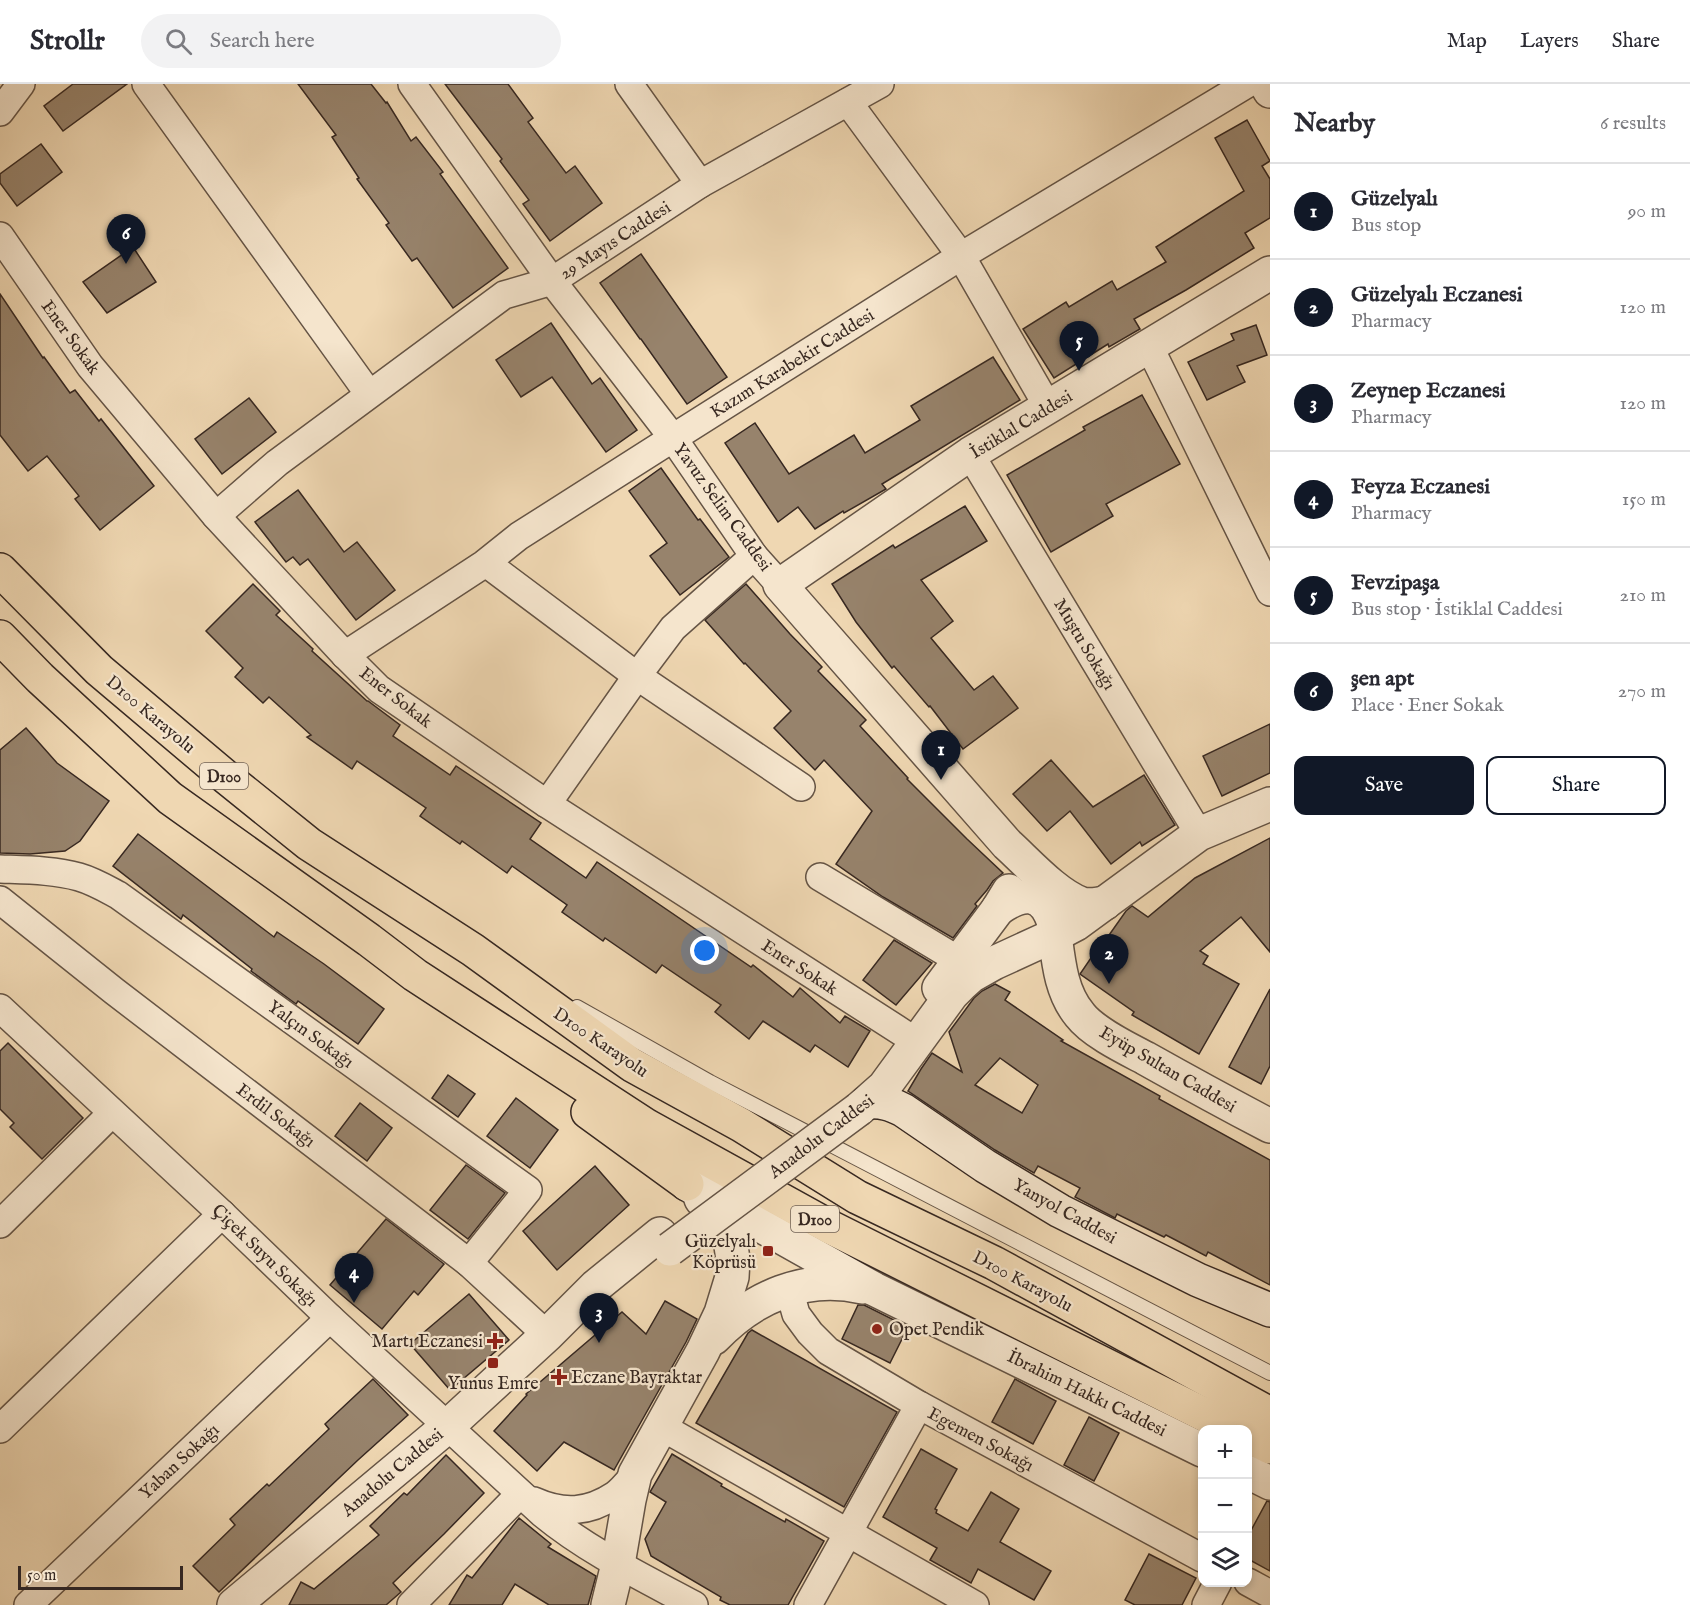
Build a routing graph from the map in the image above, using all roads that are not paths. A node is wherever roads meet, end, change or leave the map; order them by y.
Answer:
1 (21, 84) edge
2 (146, 84) edge
3 (412, 84) edge
4 (629, 84) edge
5 (880, 84) edge
6 (1247, 84) edge
7 (1266, 84) edge
8 (1270, 91) edge
9 (848, 102) junction
10 (0, 112) edge
11 (700, 184) junction
12 (0, 237) edge
13 (961, 256) junction
14 (1270, 273) edge
15 (552, 281) junction
16 (1149, 346) junction
17 (369, 394) junction
18 (1048, 407) junction
19 (673, 438) junction
20 (970, 454) junction
21 (216, 516) junction
22 (754, 556) junction
23 (486, 562) junction
24 (0, 570) edge
25 (780, 585) junction
26 (1270, 592) edge
27 (0, 637) edge
28 (345, 655) junction
29 (637, 676) junction
30 (801, 788) dead end
31 (546, 804) junction
32 (1270, 804) edge
33 (1199, 834) junction
34 (1007, 844) junction
35 (0, 869) edge
36 (820, 877) dead end
37 (0, 900) edge
38 (1105, 903) junction
39 (998, 909) junction
40 (1050, 932) junction
41 (473, 950) junction
42 (960, 961) junction
43 (415, 975) junction
44 (3, 1017) edge
45 (903, 1033) junction
46 (856, 1104) junction
47 (112, 1113) junction
48 (1270, 1126) edge
49 (687, 1185) junction
50 (222, 1214) junction
51 (0, 1224) edge
52 (469, 1263) junction
53 (789, 1289) junction
54 (874, 1289) junction
55 (1270, 1310) edge
56 (330, 1318) junction
57 (547, 1335) junction
58 (703, 1351) junction
59 (1270, 1374) edge
60 (919, 1406) junction
61 (1270, 1414) edge
62 (1226, 1425) edge
63 (448, 1426) junction
64 (662, 1427) junction
65 (0, 1429) edge
66 (1252, 1438) edge
67 (1270, 1447) edge
68 (1198, 1448) edge
69 (635, 1474) junction
70 (1252, 1474) edge
71 (1270, 1483) edge
72 (520, 1494) junction
73 (848, 1533) junction
74 (1198, 1555) edge
75 (618, 1564) junction
76 (1252, 1584) edge
77 (1215, 1587) edge
78 (1270, 1594) edge
79 (28, 1605) edge
80 (234, 1605) edge
81 (411, 1605) edge
82 (608, 1605) edge
83 (694, 1605) edge
84 (808, 1605) edge
85 (975, 1605) edge
86 (1206, 1605) edge

1 - 10 street
2 - 17 street
3 - 15 street, Yavuz Selim Caddesi
4 - 11 street
5 - 9 street, 29 Mayıs Caddesi
6 - 13 street, Kazım Karabekir Caddesi
7 - 8 street
9 - 11 street, 29 Mayıs Caddesi
9 - 13 street
11 - 15 street, 29 Mayıs Caddesi
12 - 21 street, Ener Sokak
13 - 18 street
13 - 19 street, Kazım Karabekir Caddesi
14 - 16 street, İstiklal Caddesi
15 - 17 street, 29 Mayıs Caddesi
15 - 19 street, Yavuz Selim Caddesi
16 - 18 street, İstiklal Caddesi
16 - 26 street
17 - 21 street, 29 Mayıs Caddesi
18 - 20 street, İstiklal Caddesi
19 - 22 street, Yavuz Selim Caddesi
19 - 23 street, Kazım Karabekir Caddesi
20 - 25 street, İstiklal Caddesi
20 - 33 street, Muştu Sokağı
21 - 28 street, Ener Sokak
22 - 25 street, Yavuz Selim Caddesi
22 - 29 street
23 - 28 street, Kazım Karabekir Caddesi
23 - 29 street
24 - 41 highway, D100 Karayolu / D100
25 - 34 street, Yavuz Selim Caddesi
27 - 43 highway, D100 Karayolu / D100
28 - 31 street, Ener Sokak
29 - 30 street
29 - 31 street
31 - 45 street, Ener Sokak
32 - 33 street, Anadolu Caddesi
33 - 38 street, Anadolu Caddesi
34 - 38 street, Yavuz Selim Caddesi
34 - 39 street, Anadolu Caddesi
35 - 52 street, Yalçın Sokağı
36 - 42 street
37 - 52 street, Erdil Sokağı
38 - 40 street, Anadolu Caddesi
39 - 40 street
39 - 42 street, Anadolu Caddesi
40 - 46 street, Anadolu Caddesi
40 - 48 street, Eyüp Sultan Caddesi
41 - 59 lane
41 - 61 highway, D100 Karayolu / D100
42 - 45 street, Anadolu Caddesi
43 - 49 highway
43 - 62 highway, D100 Karayolu / D100
44 - 47 street, Çiçek Suyu Sokağı
45 - 46 street, Anadolu Caddesi
46 - 55 street, Yanyol Caddesi
46 - 57 street, Anadolu Caddesi
47 - 50 street, Çiçek Suyu Sokağı
47 - 51 street
49 - 54 street
49 - 58 street
50 - 56 street, Çiçek Suyu Sokağı
50 - 65 street
52 - 57 street, Erdil Sokağı
53 - 54 street
53 - 58 street
53 - 60 street, Egemen Sokağı
54 - 68 street, İbrahim Hakkı Caddesi
56 - 63 street, Çiçek Suyu Sokağı
56 - 79 street, Yaban Sokağı
57 - 63 street, Anadolu Caddesi
58 - 64 street
60 - 73 street
60 - 74 street, Egemen Sokağı
63 - 72 street, Çiçek Suyu Sokağı
63 - 80 street, Anadolu Caddesi
64 - 69 street
64 - 73 street
66 - 67 highway
69 - 72 street
69 - 75 street
70 - 71 street
72 - 75 street, Çiçek Suyu Sokağı
72 - 81 street
73 - 84 street
73 - 85 street
75 - 82 street
75 - 83 street, Çiçek Suyu Sokağı
76 - 78 street
77 - 86 street

